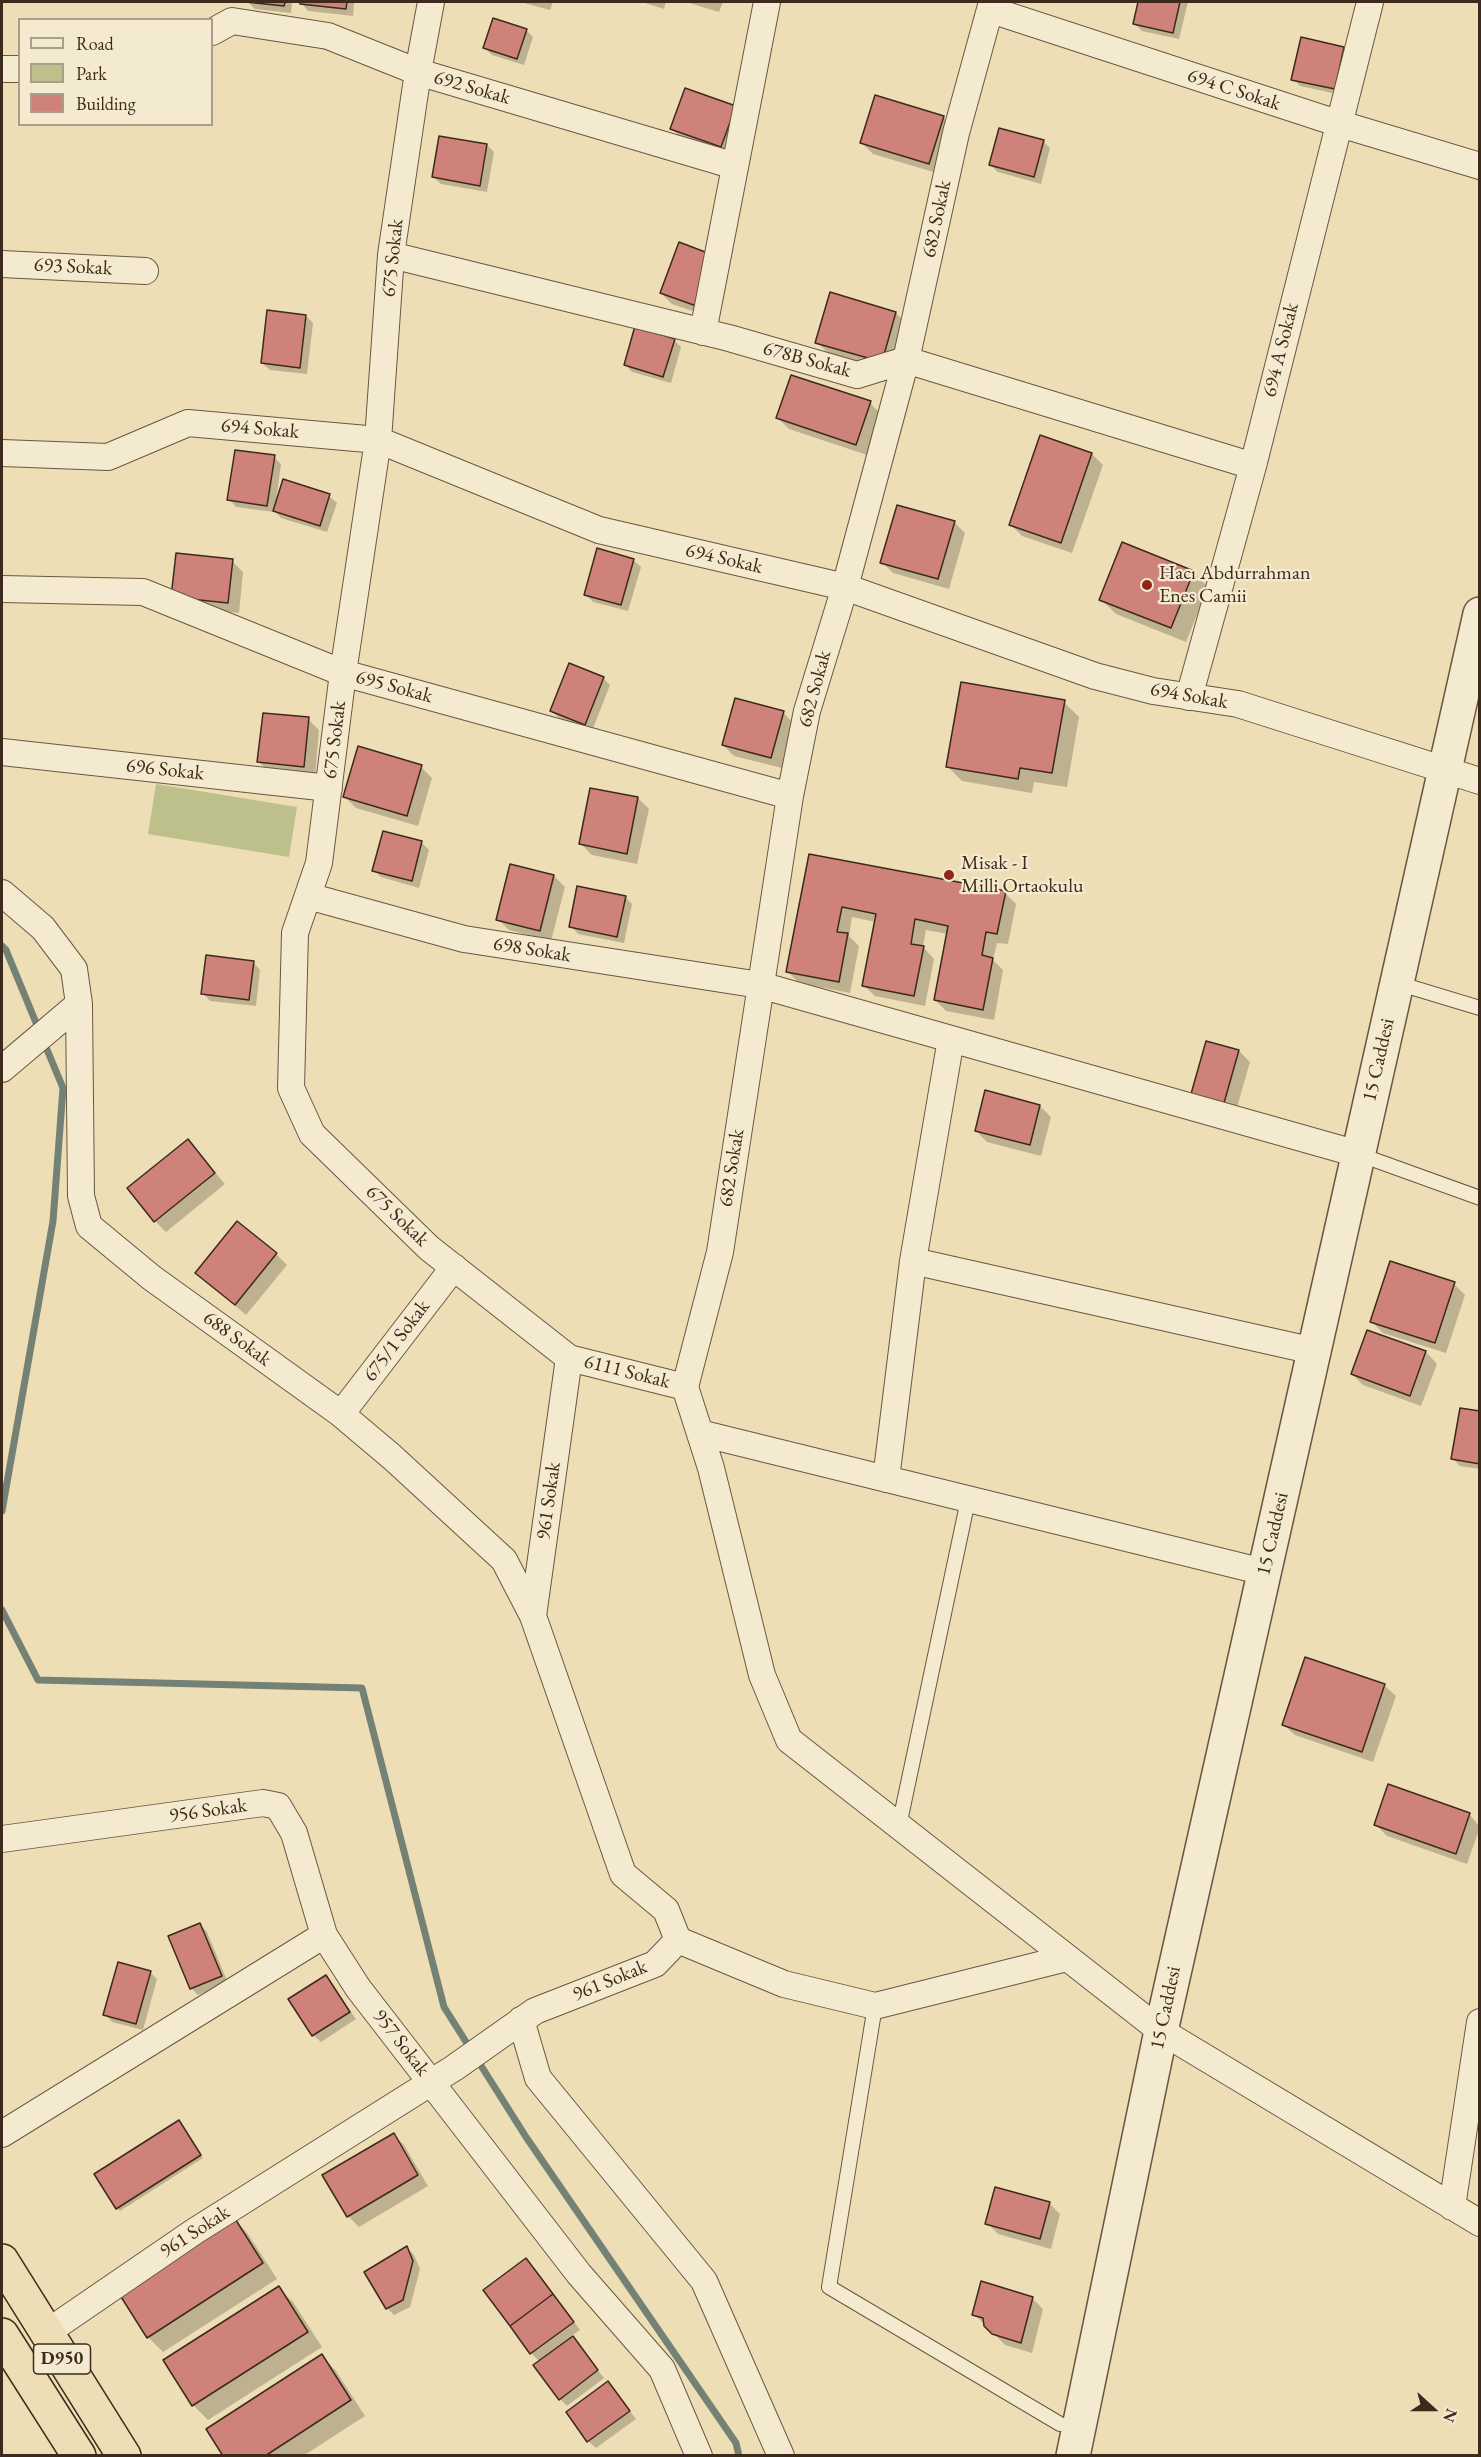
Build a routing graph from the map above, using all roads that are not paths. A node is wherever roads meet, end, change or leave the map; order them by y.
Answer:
1 (431, 2) edge
2 (767, 2) edge
3 (1370, 2) edge
4 (991, 6) edge
5 (213, 31) edge
6 (2, 69) edge
7 (18, 69) edge
8 (418, 72) junction
9 (1337, 123) junction
10 (735, 166) junction
11 (1479, 166) edge
12 (391, 255) junction
13 (2, 264) edge
14 (145, 271) dead end
15 (703, 332) junction
16 (906, 360) junction
17 (378, 440) junction
18 (2, 453) edge
19 (1253, 466) junction
20 (845, 587) junction
21 (2, 589) edge
22 (1479, 614) edge
23 (343, 673) junction
24 (1189, 697) junction
25 (2, 752) edge
26 (1444, 770) junction
27 (1479, 781) edge
28 (329, 788) junction
29 (790, 796) junction
30 (2, 893) edge
31 (308, 896) junction
32 (1397, 983) junction
33 (760, 985) junction
34 (78, 1004) junction
35 (1479, 1008) edge
36 (951, 1039) junction
37 (2, 1069) edge
38 (1358, 1154) junction
39 (1479, 1198) edge
40 (913, 1261) junction
41 (454, 1267) junction
42 (1314, 1351) junction
43 (569, 1358) junction
44 (685, 1387) junction
45 (341, 1414) junction
46 (700, 1433) junction
47 (886, 1479) junction
48 (969, 1500) junction
49 (1264, 1572) junction
50 (533, 1616) junction
51 (899, 1826) junction
52 (2, 1839) edge
53 (324, 1935) junction
54 (678, 1940) junction
55 (1067, 1958) junction
56 (875, 2006) junction
57 (1479, 2022) edge
58 (515, 2025) junction
59 (1161, 2031) junction
60 (432, 2082) junction
61 (2, 2134) edge
62 (1452, 2207) junction
63 (1479, 2223) edge
64 (2, 2261) edge
65 (46, 2333) junction
66 (2, 2335) edge
67 (1060, 2424) dead end
68 (79, 2456) edge
69 (124, 2456) edge
70 (699, 2456) edge
71 (781, 2456) edge
72 (1073, 2456) edge

1 - 8 street, 675 Sokak
2 - 10 street
3 - 9 street, 694 A Sokak
4 - 9 street, 694 C Sokak
4 - 16 street, 682 Sokak
5 - 8 street, 692 Sokak
6 - 7 street
8 - 10 street, 692 Sokak
8 - 12 street, 675 Sokak
9 - 11 street, 694 C Sokak
9 - 19 street, 694 A Sokak
10 - 15 street
12 - 15 street, 678B Sokak
12 - 17 street, 675 Sokak
13 - 14 street, 693 Sokak
15 - 16 street, 678B Sokak
16 - 19 street
16 - 20 street, 682 Sokak
17 - 18 street, 694 Sokak
17 - 20 street, 694 Sokak
17 - 23 street, 675 Sokak
19 - 24 street, 694 A Sokak
20 - 24 street, 694 Sokak
20 - 29 street, 682 Sokak
21 - 23 street, 695 Sokak
22 - 26 street, 15 Caddesi
23 - 28 street, 675 Sokak
23 - 29 street, 695 Sokak
24 - 26 street, 694 Sokak
25 - 28 street, 696 Sokak
26 - 27 street, 694 Sokak
26 - 32 street, 15 Caddesi
28 - 31 street, 675 Sokak
29 - 33 street, 682 Sokak
30 - 34 street, 688 Sokak
31 - 33 street, 698 Sokak
31 - 41 street, 675 Sokak
32 - 35 lane
32 - 38 street, 15 Caddesi
33 - 36 street, 698 Sokak
33 - 44 street, 682 Sokak
34 - 37 street
34 - 45 street, 688 Sokak
36 - 38 street, 698 Sokak
36 - 40 street
38 - 39 lane
38 - 42 street, 15 Caddesi
40 - 42 street
40 - 47 street
41 - 43 street, 675 Sokak
41 - 45 street, 675/1 Sokak
42 - 49 street, 15 Caddesi
43 - 44 street, 6111 Sokak
43 - 50 street, 961 Sokak
44 - 46 street
45 - 50 street, 688 Sokak
46 - 47 street
46 - 51 street
47 - 48 street
48 - 49 street
48 - 51 lane
49 - 59 street, 15 Caddesi
50 - 54 street, 961 Sokak
51 - 55 street
52 - 53 street, 956 Sokak
53 - 60 street, 957 Sokak
53 - 61 street
54 - 56 street
54 - 58 street, 961 Sokak
55 - 56 street
55 - 59 street
56 - 67 lane
57 - 62 street
58 - 60 street, 961 Sokak
58 - 71 street
59 - 62 street
59 - 72 street, 15 Caddesi
60 - 65 street, 961 Sokak
60 - 70 street, 957 Sokak
62 - 63 street
64 - 65 highway, D950
65 - 69 highway, D950
66 - 68 highway, D950

